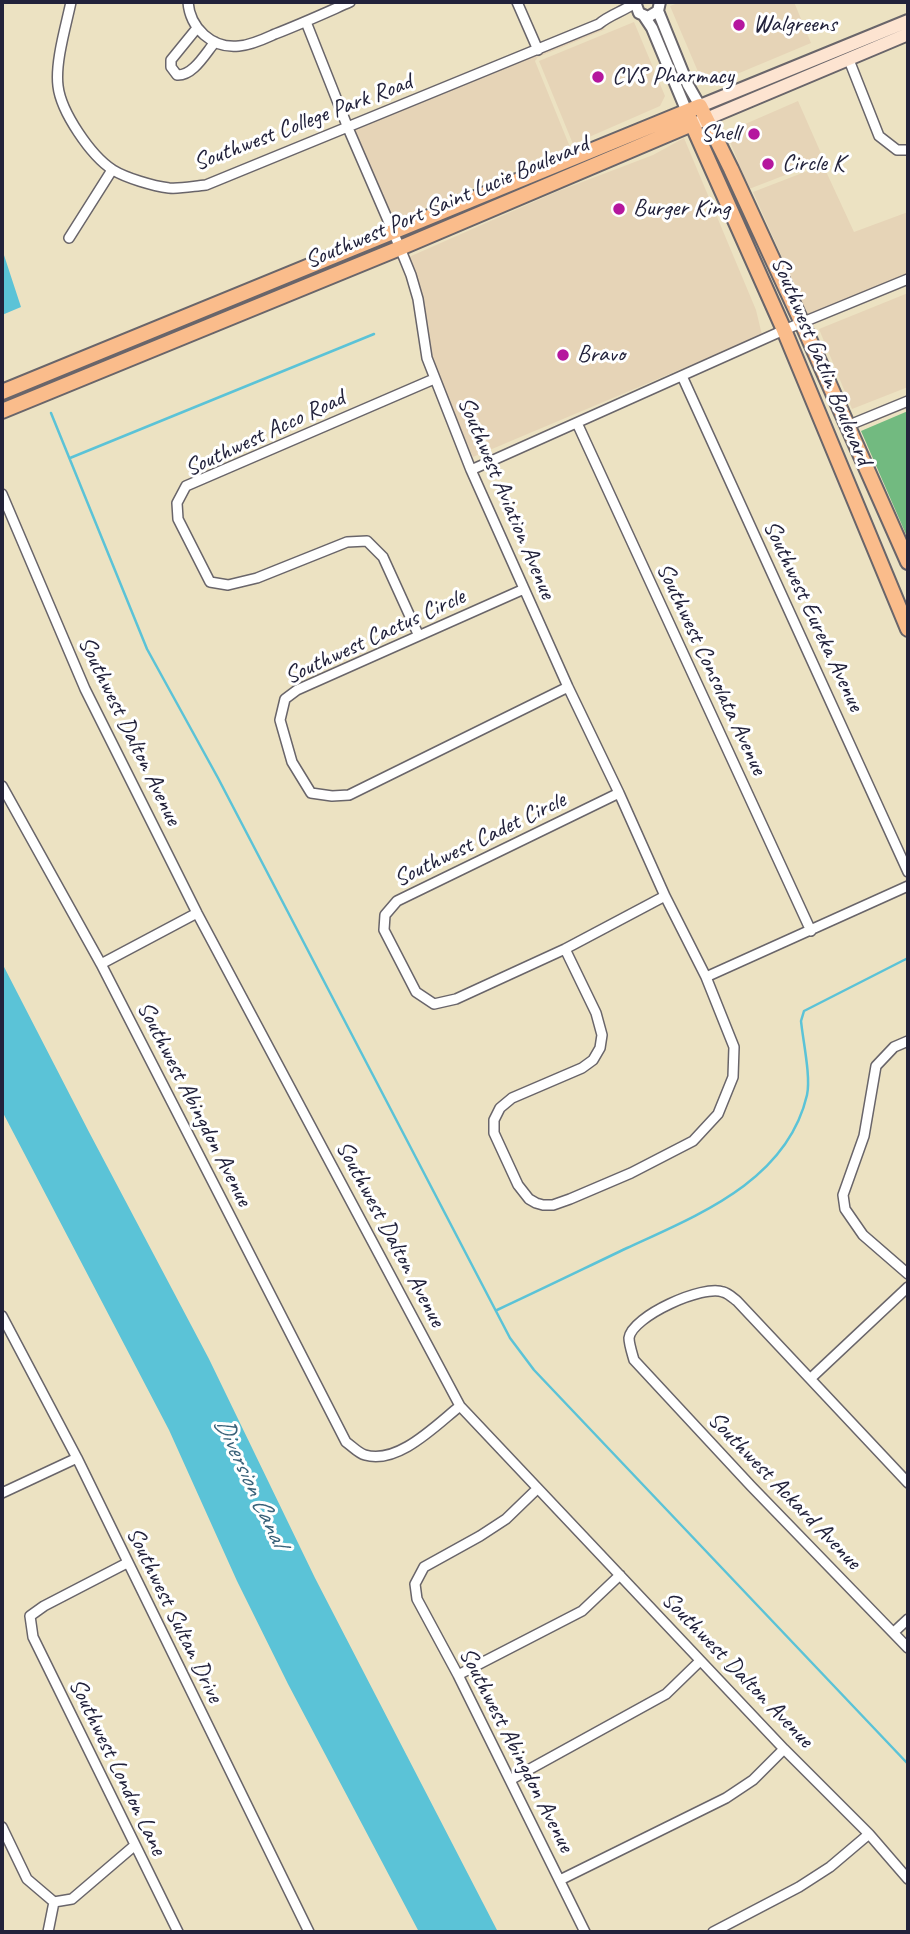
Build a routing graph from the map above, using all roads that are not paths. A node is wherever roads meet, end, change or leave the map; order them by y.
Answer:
1 (71, 2) edge
2 (188, 2) edge
3 (350, 2) edge
4 (517, 2) edge
5 (661, 5) edge
6 (638, 8) edge
7 (908, 21) edge
8 (306, 22) junction
9 (197, 28) junction
10 (908, 34) edge
11 (215, 42) junction
12 (538, 50) junction
13 (849, 60) junction
14 (696, 115) junction
15 (348, 128) junction
16 (908, 150) edge
17 (112, 170) junction
18 (394, 233) junction
19 (69, 238) dead end
20 (400, 248) junction
21 (908, 279) edge
22 (802, 323) junction
23 (784, 330) junction
24 (682, 376) junction
25 (434, 379) junction
26 (2, 392) edge
27 (908, 401) edge
28 (2, 411) edge
29 (577, 423) junction
30 (847, 426) junction
31 (471, 470) junction
32 (2, 494) edge
33 (908, 562) edge
34 (524, 589) junction
35 (908, 629) edge
36 (418, 634) junction
37 (568, 687) junction
38 (2, 786) edge
39 (619, 793) junction
40 (908, 872) edge
41 (908, 887) edge
42 (665, 896) junction
43 (197, 913) junction
44 (811, 931) junction
45 (565, 949) junction
46 (101, 964) junction
47 (706, 977) junction
48 (908, 1041) edge
49 (908, 1274) edge
50 (908, 1287) edge
51 (2, 1316) edge
52 (811, 1378) junction
53 (460, 1406) junction
54 (77, 1458) junction
55 (908, 1483) edge
56 (537, 1489) junction
57 (2, 1493) edge
58 (127, 1563) junction
59 (620, 1575) junction
60 (908, 1619) edge
61 (894, 1632) junction
62 (908, 1648) edge
63 (700, 1661) junction
64 (458, 1675) junction
65 (784, 1749) junction
66 (510, 1780) junction
67 (2, 1826) edge
68 (869, 1834) junction
69 (134, 1846) junction
70 (908, 1879) edge
71 (560, 1880) junction
72 (54, 1902) junction
73 (48, 1932) edge
74 (178, 1932) edge
75 (309, 1932) edge
76 (585, 1932) edge
77 (713, 1932) edge

1 - 17 street, Southwest College Park Road
2 - 9 street
3 - 8 street
4 - 12 street
5 - 6 street
5 - 14 street
6 - 12 street, Southwest College Park Road
6 - 14 street
7 - 14 main road, Southwest Port Saint Lucie Boulevard
8 - 11 street
8 - 15 street, Southwest Aviation Avenue
9 - 11 street
9 - 11 street
10 - 13 main road, Southwest Port Saint Lucie Boulevard
12 - 15 street, Southwest College Park Road
13 - 14 main road, Southwest Port Saint Lucie Boulevard
13 - 16 street
14 - 18 main road, Southwest Port Saint Lucie Boulevard
14 - 20 main road, Southwest Port Saint Lucie Boulevard
14 - 22 main road, Southwest Gatlin Boulevard
14 - 23 main road, Southwest Gatlin Boulevard
15 - 17 street, Southwest College Park Road
15 - 18 street, Southwest Aviation Avenue
17 - 19 street
18 - 20 street, Southwest Aviation Avenue
18 - 26 main road, Southwest Port Saint Lucie Boulevard
20 - 25 street, Southwest Aviation Avenue
20 - 28 main road, Southwest Port Saint Lucie Boulevard
21 - 22 street
22 - 23 street
22 - 30 main road, Southwest Gatlin Boulevard
23 - 24 street
23 - 35 main road, Southwest Gatlin Boulevard
24 - 29 street
24 - 40 street, Southwest Eureka Avenue
25 - 31 street, Southwest Aviation Avenue
25 - 36 street, Southwest Acco Road
27 - 30 street
29 - 31 street
29 - 44 street, Southwest Consolata Avenue
30 - 33 main road, Southwest Gatlin Boulevard
31 - 34 street, Southwest Aviation Avenue
32 - 43 street, Southwest Dalton Avenue
34 - 36 street, Southwest Cactus Circle
34 - 37 street, Southwest Aviation Avenue
36 - 37 street, Southwest Cactus Circle
37 - 39 street, Southwest Aviation Avenue
38 - 46 street, Southwest Abingdon Avenue
39 - 42 street, Southwest Aviation Avenue
39 - 45 street, Southwest Cadet Circle
41 - 44 street
42 - 45 street, Southwest Cadet Circle
42 - 47 street, Southwest Aviation Avenue
43 - 46 street
43 - 53 street, Southwest Dalton Avenue
44 - 47 street
45 - 47 street, Southwest Aviation Avenue
46 - 53 street, Southwest Abingdon Avenue
48 - 49 street
50 - 52 street
51 - 54 street, Southwest Sultan Drive
52 - 55 street
52 - 61 street, Southwest Ackard Avenue
53 - 56 street, Southwest Dalton Avenue
54 - 57 street
54 - 58 street, Southwest Sultan Drive
56 - 59 street, Southwest Dalton Avenue
56 - 64 street, Southwest Abingdon Avenue
58 - 69 street, Southwest London Lane
58 - 75 street, Southwest Sultan Drive
59 - 63 street, Southwest Dalton Avenue
59 - 64 street
60 - 61 street
61 - 62 street, Southwest Ackard Avenue
63 - 65 street, Southwest Dalton Avenue
63 - 66 street
64 - 66 street, Southwest Abingdon Avenue
65 - 68 street, Southwest Dalton Avenue
65 - 71 street
66 - 71 street, Southwest Abingdon Avenue
67 - 72 street
68 - 70 street, Southwest Dalton Avenue
68 - 77 street
69 - 72 street
69 - 74 street, Southwest London Lane
71 - 76 street, Southwest Abingdon Avenue
72 - 73 street

